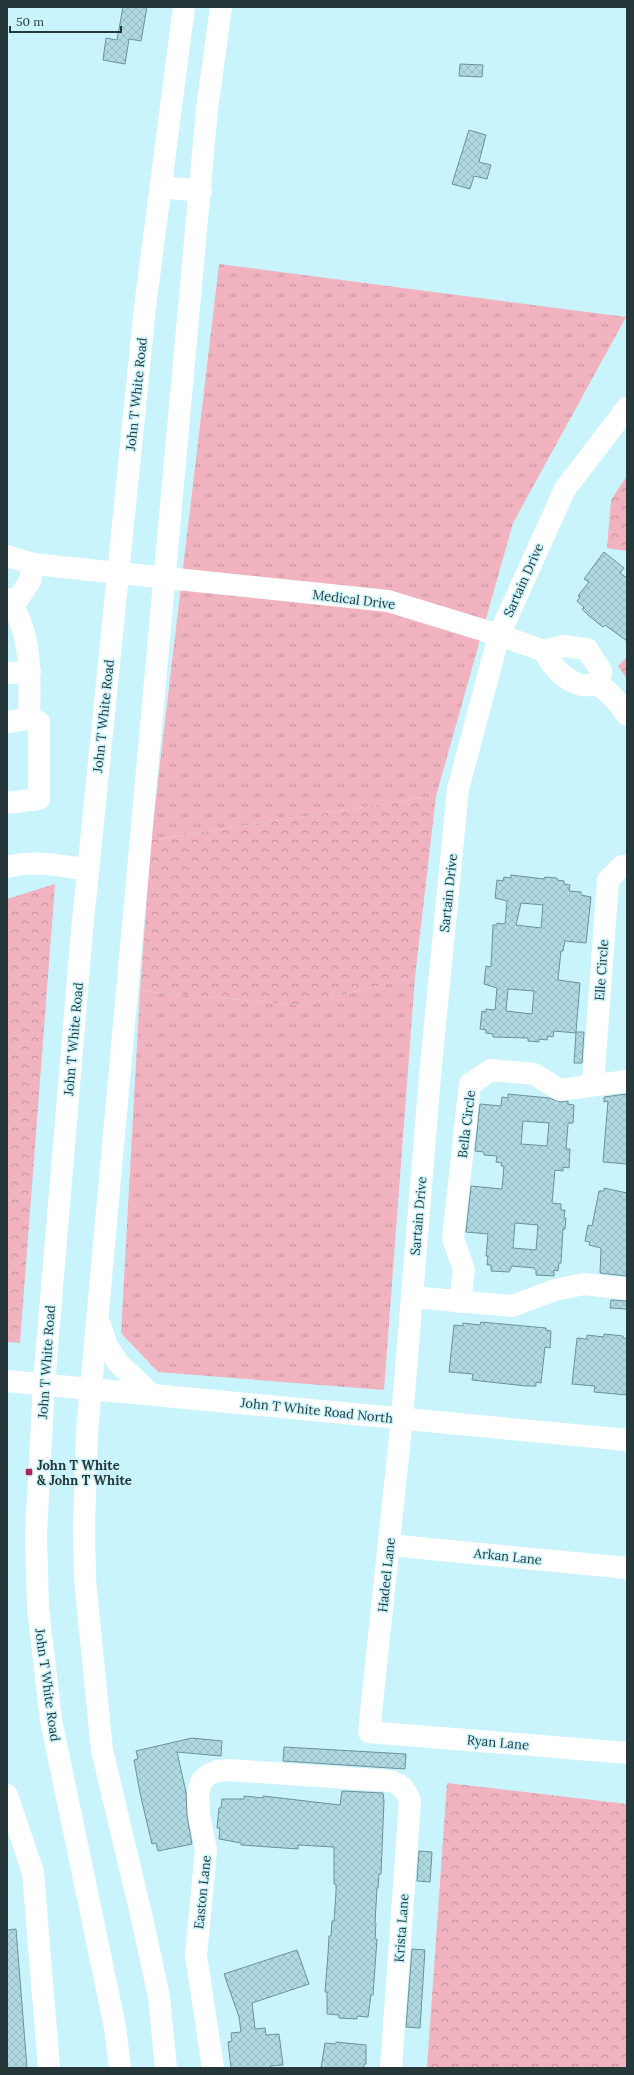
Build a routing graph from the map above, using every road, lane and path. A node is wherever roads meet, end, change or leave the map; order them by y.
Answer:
1 (184, 7) edge
2 (221, 7) edge
3 (160, 187) junction
4 (200, 191) junction
5 (627, 408) edge
6 (7, 556) edge
7 (33, 564) junction
8 (119, 573) junction
9 (164, 578) junction
10 (10, 603) edge
11 (499, 635) junction
12 (544, 651) junction
13 (30, 672) junction
14 (7, 673) edge
15 (599, 686) junction
16 (627, 715) edge
17 (29, 719) junction
18 (7, 722) edge
19 (7, 803) edge
20 (627, 866) edge
21 (7, 867) edge
22 (88, 870) junction
23 (627, 1081) edge
24 (593, 1085) junction
25 (627, 1289) edge
26 (412, 1298) junction
27 (460, 1302) junction
28 (98, 1318) junction
29 (7, 1381) edge
30 (44, 1383) junction
31 (91, 1388) junction
32 (151, 1394) junction
33 (402, 1418) junction
34 (627, 1440) edge
35 (389, 1544) junction
36 (627, 1568) edge
37 (369, 1732) joint
38 (627, 1753) edge
39 (405, 1789) joint
40 (8, 1799) edge
41 (49, 2068) edge
42 (120, 2068) edge
43 (166, 2068) edge
44 (213, 2068) edge
45 (391, 2068) edge

1 - 3 main road, John T White Road
2 - 4 main road
3 - 4 main road
3 - 8 main road, John T White Road
4 - 9 main road
5 - 11 main road, Sartain Drive
6 - 7 main road, Medical Drive
7 - 8 main road, Medical Drive
7 - 10 main road
8 - 9 main road, Medical Drive
8 - 22 main road, John T White Road
9 - 11 main road, Medical Drive
9 - 28 main road
10 - 13 main road
11 - 12 main road, Medical Drive
11 - 26 main road, Sartain Drive
12 - 15 main road
12 - 15 main road
13 - 14 main road
13 - 17 main road
15 - 16 main road
17 - 18 main road
17 - 19 main road
20 - 24 main road, Elle Circle
21 - 22 main road
22 - 30 main road, John T White Road
23 - 24 main road, Bella Circle
24 - 27 main road, Bella Circle
25 - 27 main road
26 - 27 main road
26 - 33 main road, Sartain Drive
28 - 31 main road
28 - 32 main road
29 - 30 main road, John T White Road North
30 - 31 main road, John T White Road North
30 - 42 main road, John T White Road
31 - 32 main road, John T White Road North
31 - 43 main road
32 - 33 main road, John T White Road North
33 - 34 main road, John T White Road North
33 - 35 main road, Hadeel Lane
35 - 36 main road, Arkan Lane
35 - 37 main road, Hadeel Lane
37 - 38 main road, Ryan Lane
39 - 44 main road, Easton Lane
39 - 45 main road, Krista Lane
40 - 41 main road

